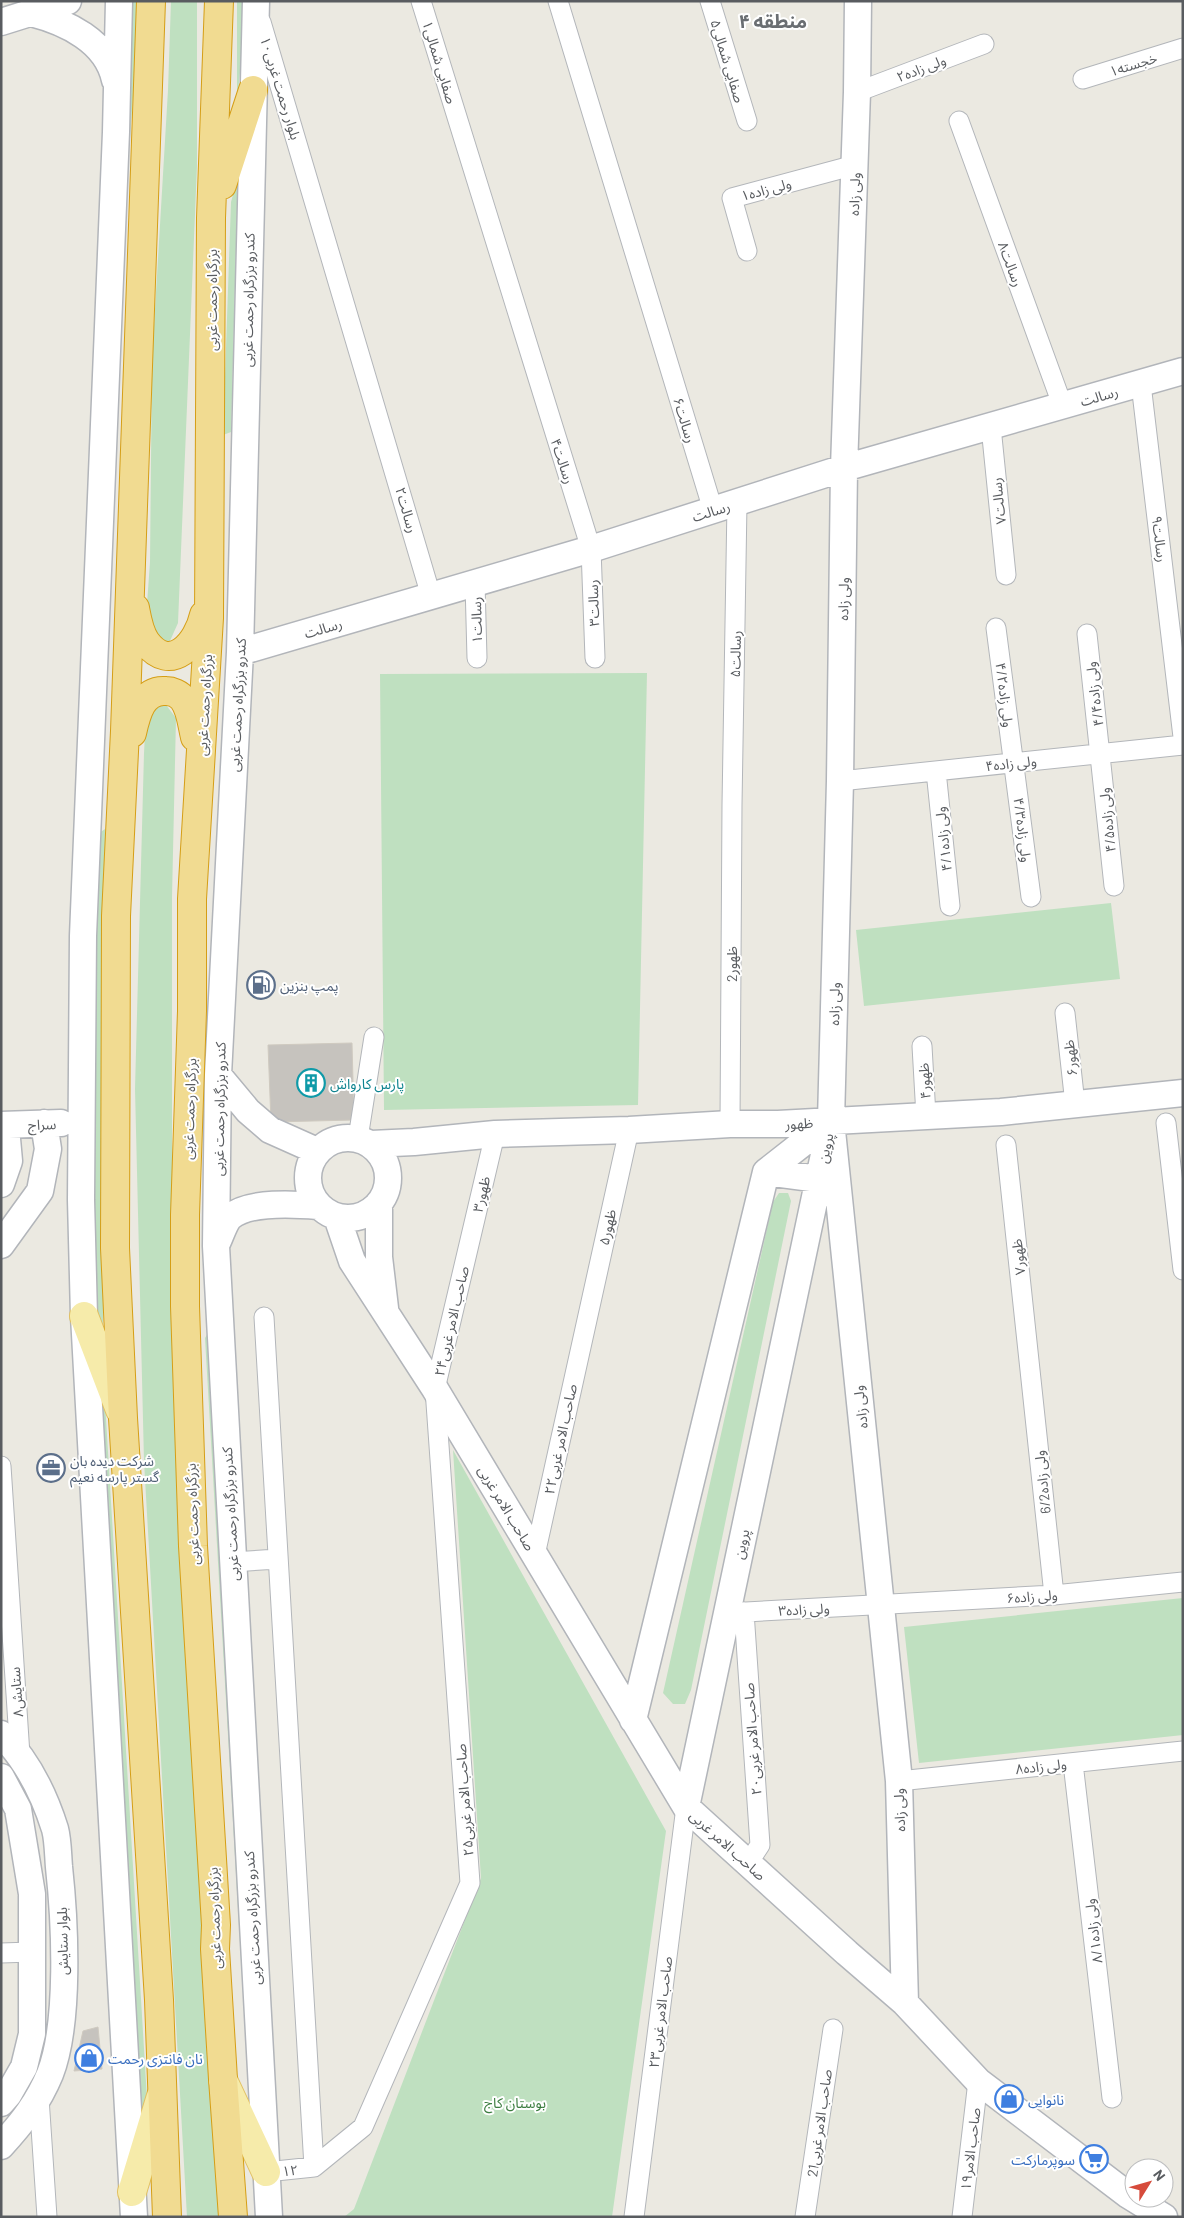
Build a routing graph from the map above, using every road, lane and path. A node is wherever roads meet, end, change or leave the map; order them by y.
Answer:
1 (68, 1) edge
2 (119, 1) edge
3 (151, 1) edge
4 (219, 1) edge
5 (421, 1) edge
6 (558, 1) edge
7 (710, 1) edge
8 (858, 1) edge
9 (256, 3) edge
10 (29, 7) edge
11 (1, 22) edge
12 (984, 44) dead end
13 (1183, 48) edge
14 (1083, 79) dead end
15 (117, 88) junction
16 (253, 90) junction
17 (857, 92) junction
18 (747, 121) dead end
19 (959, 121) dead end
20 (854, 165) junction
21 (211, 218) junction
22 (747, 251) dead end
23 (1183, 371) edge
24 (535, 373) joint
25 (1141, 384) junction
26 (1062, 407) junction
27 (382, 425) joint
28 (991, 427) junction
29 (844, 468) junction
30 (737, 503) junction
31 (712, 510) junction
32 (590, 548) junction
33 (129, 575) junction
34 (1006, 575) dead end
35 (209, 577) junction
36 (475, 583) junction
37 (431, 596) junction
38 (996, 628) dead end
39 (1087, 634) dead end
40 (240, 652) junction
41 (477, 658) dead end
42 (595, 658) dead end
43 (1181, 693) edge
44 (1183, 737) edge
45 (1183, 745) edge
46 (1101, 753) junction
47 (1014, 763) junction
48 (936, 771) junction
49 (199, 778) junction
50 (122, 779) junction
51 (840, 781) junction
52 (732, 805) joint
53 (1114, 886) dead end
54 (1031, 897) dead end
55 (950, 906) dead end
56 (1065, 1013) dead end
57 (374, 1036) dead end
58 (922, 1046) dead end
59 (218, 1075) junction
60 (1183, 1093) edge
61 (1075, 1104) junction
62 (926, 1116) junction
63 (831, 1121) junction
64 (82, 1122) junction
65 (44, 1123) junction
66 (1166, 1123) dead end
67 (730, 1124) junction
68 (1, 1125) edge
69 (628, 1130) junction
70 (494, 1134) junction
71 (1, 1135) edge
72 (364, 1141) junction
73 (414, 1142) junction
74 (1006, 1145) dead end
75 (317, 1150) junction
76 (766, 1172) junction
77 (819, 1179) junction
78 (1, 1184) edge
79 (40, 1191) junction
80 (384, 1194) junction
81 (82, 1200) junction
82 (328, 1211) junction
83 (4, 1234) edge
84 (216, 1246) junction
85 (466, 1254) joint
86 (1183, 1270) edge
87 (385, 1314) junction
88 (84, 1316) junction
89 (264, 1317) dead end
90 (586, 1324) joint
91 (1030, 1370) joint
92 (435, 1389) junction
93 (123, 1418) junction
94 (1, 1466) edge
95 (535, 1555) junction
96 (278, 1559) junction
97 (232, 1562) junction
98 (1183, 1582) edge
99 (1054, 1595) junction
100 (880, 1605) junction
101 (735, 1612) junction
102 (633, 1720) junction
103 (1, 1734) edge
104 (1183, 1751) edge
105 (20, 1755) junction
106 (1073, 1763) junction
107 (1, 1777) edge
108 (898, 1782) junction
109 (686, 1807) junction
110 (10, 1809) edge
111 (56, 1836) junction
112 (23, 1841) junction
113 (748, 1863) junction
114 (32, 1952) junction
115 (1, 1953) edge
116 (905, 2003) junction
117 (833, 2029) dead end
118 (222, 2079) junction
119 (978, 2081) junction
120 (163, 2090) junction
121 (39, 2098) junction
122 (1112, 2098) dead end
123 (1, 2103) edge
124 (1, 2146) edge
125 (314, 2167) junction
126 (266, 2172) junction
127 (133, 2204) edge
128 (48, 2217) edge
129 (167, 2217) edge
130 (233, 2217) edge
131 (269, 2217) edge
132 (634, 2217) edge
133 (805, 2217) edge
134 (962, 2217) edge
135 (1164, 2217) edge

1 - 10 street
2 - 15 street
3 - 33 highway
4 - 21 highway, بزرگراه رحمت غربی
5 - 24 street, صفایی شمالی۱
6 - 31 street, رسالت۶
7 - 18 street, صفایی شمالی۵
8 - 17 street, ولی زاده
9 - 16 street, کندرو بزرگراه رحمت غربی
9 - 27 street, بلوار رحمت غربی۱۰
10 - 11 street
10 - 15 street
12 - 17 street, ولی زاده۲
13 - 14 street, خجسته۱
15 - 64 street
16 - 21 highway
16 - 40 street, کندرو بزرگراه رحمت غربی
17 - 20 street, ولی زاده
19 - 26 street, رسالت۸
20 - 22 street, ولی زاده۱
20 - 29 street, ولی زاده
21 - 35 highway, بزرگراه رحمت غربی
23 - 25 street, رسالت
24 - 32 street, رسالت۴
25 - 26 street, رسالت
25 - 43 street, رسالت۹
26 - 28 street, رسالت
27 - 37 street, رسالت۲
28 - 29 street, رسالت
28 - 34 street, رسالت۷
29 - 30 street, رسالت
29 - 51 street, ولی زاده
30 - 31 street, رسالت
30 - 52 street, رسالت۵
31 - 32 street, رسالت
32 - 36 street, رسالت
32 - 42 street, رسالت۳
33 - 35 highway
33 - 50 highway
35 - 49 highway, بزرگراه رحمت غربی
36 - 37 street, رسالت
36 - 41 street, رسالت۱
37 - 40 street, رسالت
38 - 47 street, ولی زاده۴/۲
39 - 46 street, ولی زاده۴/۴
40 - 59 street, کندرو بزرگراه رحمت غربی
43 - 44 street, رسالت۹
45 - 46 street, ولی زاده۴
46 - 47 street, ولی زاده۴
46 - 53 street, ولی زاده۴/۵
47 - 48 street, ولی زاده۴
47 - 54 street, ولی زاده۴/۳
48 - 51 street, ولی زاده۴
48 - 55 street, ولی زاده۴/۱
49 - 50 highway
49 - 118 highway, بزرگراه رحمت غربی
50 - 93 highway
51 - 63 street, ولی زاده
52 - 67 street, 2ظهور
56 - 61 street, ظهور۶
57 - 72 street
58 - 62 street, ظهور۴
59 - 75 street
59 - 84 street, کندرو بزرگراه رحمت غربی
60 - 61 street, ظهور
61 - 62 street, ظهور
62 - 63 street, ظهور
63 - 67 street, ظهور
63 - 76 street, پروین
63 - 77 street, پروین
63 - 100 street, ولی زاده
64 - 65 street, سراج
64 - 81 street
65 - 68 street, سراج
65 - 79 street
66 - 86 street
67 - 69 street, ظهور
69 - 70 street, ظهور
69 - 90 street, ظهور۵
70 - 73 street, ظهور
70 - 85 street, ظهور۳
71 - 78 street
72 - 73 street, ظهور
72 - 75 street
72 - 80 street
73 - 80 street
74 - 91 street, ظهور۷
75 - 82 street
76 - 77 street
76 - 102 street
77 - 101 street, پروین
79 - 81 street
79 - 83 street
80 - 82 street
80 - 87 street
81 - 88 street
82 - 84 street
82 - 87 street, صاحب الامر غربی
84 - 97 street, کندرو بزرگراه رحمت غربی
85 - 92 street, صاحب الامر غربی۲۴
87 - 92 street, صاحب الامر غربی
88 - 93 main road
88 - 127 street
89 - 96 street
90 - 95 street, صاحب الامر غربی٢٢
91 - 99 street, 6/2ولی زاده
92 - 95 street, صاحب الامر غربی
92 - 125 street, صاحب الامر غربی۲۵
93 - 120 highway
94 - 105 street, ستایش۸
95 - 102 street, صاحب الامر غربی
96 - 97 street
96 - 125 street
97 - 126 street, کندرو بزرگراه رحمت غربی
98 - 99 street, ولی زاده۶
99 - 100 street, ولی زاده۶
100 - 101 street, ولی زاده۳
100 - 108 street, ولی زاده
101 - 109 street, پروین
101 - 113 street, صاحب الامر غربی۲۰
102 - 109 street, صاحب الامر غربی
103 - 105 street, بلوار ستایش
104 - 106 street, ولی زاده۸
105 - 111 street, بلوار ستایش
106 - 108 street, ولی زاده۸
106 - 122 street, ولی زاده۸/۱
107 - 110 street
108 - 116 street, ولی زاده
109 - 113 street, صاحب الامر غربی
109 - 132 street, صاحب الامر غربی۲۳
110 - 112 street
111 - 112 street
111 - 121 street, بلوار ستایش
112 - 114 street
113 - 116 street, صاحب الامر غربی
114 - 115 street
114 - 123 street
116 - 119 street, صاحب الامر غربی
117 - 133 street, 21صاحب الامر غربی
118 - 126 main road
118 - 130 highway, بزرگراه رحمت غربی
119 - 134 street, صاحب الامر۱۹
119 - 135 street, صاحب الامر غربی
120 - 127 main road
120 - 129 highway
121 - 124 street, بلوار ستایش
121 - 128 street
125 - 126 street, ۱۲
126 - 131 street, کندرو بزرگراه رحمت غربی

